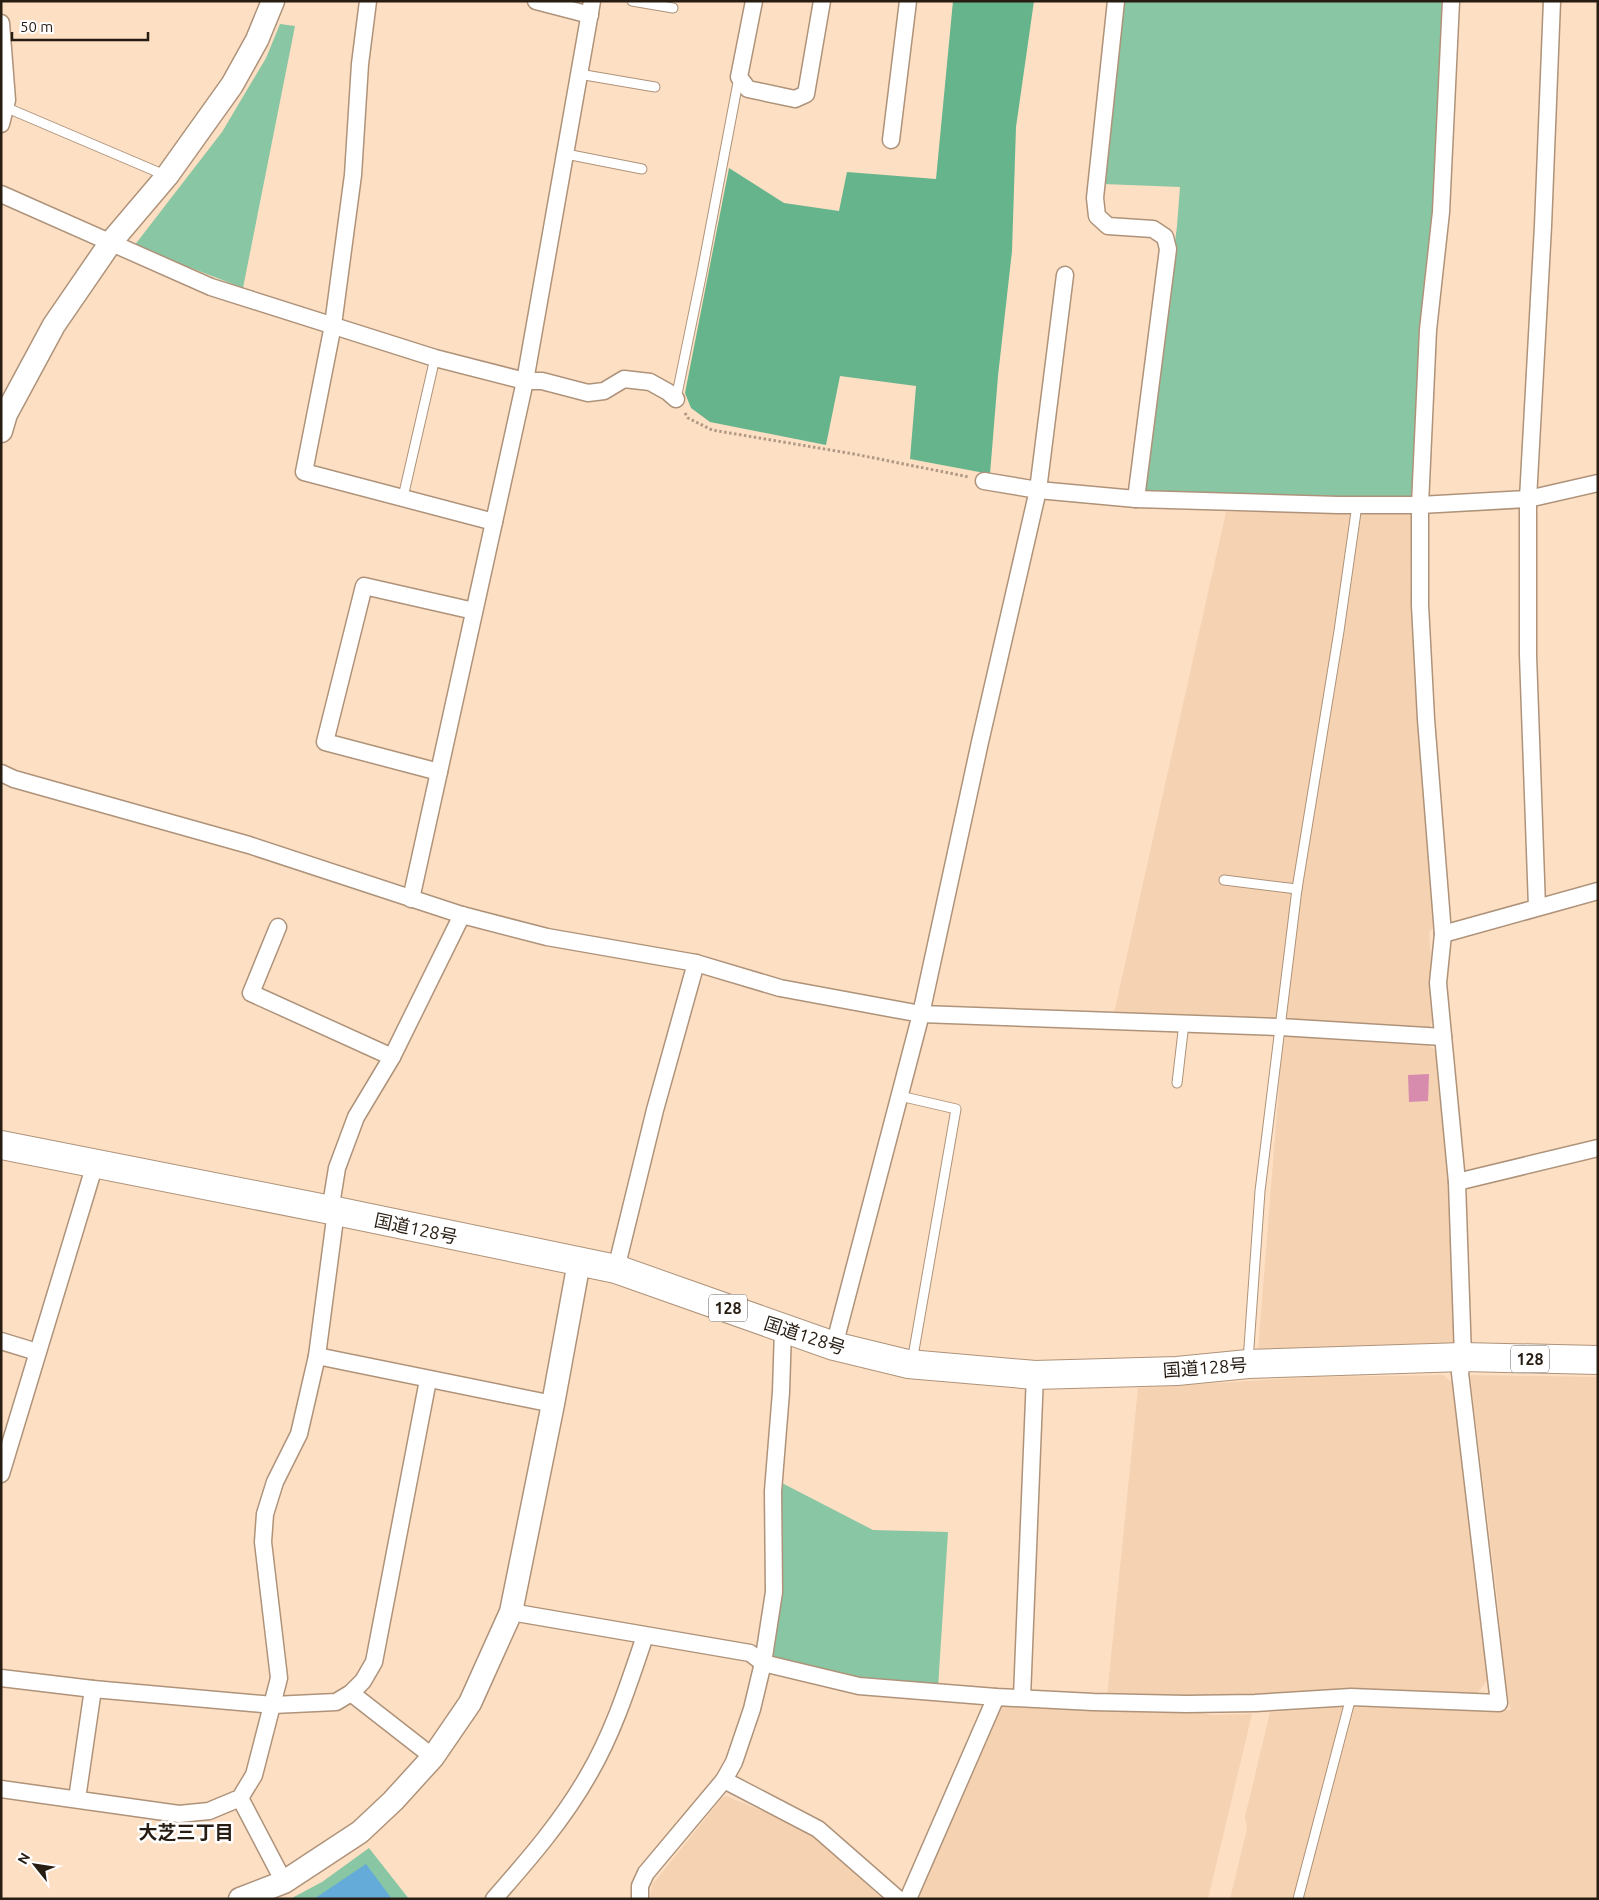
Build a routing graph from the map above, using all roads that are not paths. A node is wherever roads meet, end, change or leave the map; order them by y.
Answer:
1 (273, 1) edge
2 (368, 1) edge
3 (536, 1) edge
4 (632, 1) edge
5 (754, 1) edge
6 (822, 1) edge
7 (908, 1) edge
8 (1116, 1) edge
9 (1451, 1) edge
10 (1552, 1) edge
11 (591, 8) edge
12 (673, 8) dead end
13 (1, 22) edge
14 (579, 74) junction
15 (739, 77) junction
16 (655, 88) dead end
17 (5, 107) junction
18 (1, 124) edge
19 (891, 140) dead end
20 (566, 154) junction
21 (642, 169) dead end
22 (167, 176) junction
23 (1, 194) edge
24 (111, 242) junction
25 (1065, 275) dead end
26 (333, 325) junction
27 (435, 358) junction
28 (525, 381) junction
29 (676, 400) joint
30 (1, 431) edge
31 (984, 481) road end
32 (1598, 483) edge
33 (1038, 490) junction
34 (403, 497) junction
35 (1136, 499) junction
36 (1528, 499) junction
37 (1357, 505) junction
38 (1420, 506) junction
39 (494, 522) junction
40 (474, 611) junction
41 (439, 772) junction
42 (1, 773) edge
43 (1224, 880) dead end
44 (1297, 889) junction
45 (1598, 891) edge
46 (411, 899) junction
47 (1537, 908) junction
48 (462, 915) junction
49 (278, 927) dead end
50 (1443, 934) junction
51 (696, 963) junction
52 (921, 1014) junction
53 (1184, 1023) junction
54 (1280, 1027) junction
55 (1442, 1037) junction
56 (392, 1057) junction
57 (1177, 1083) dead end
58 (900, 1096) junction
59 (1, 1145) edge
60 (1598, 1148) edge
61 (94, 1164) junction
62 (1458, 1182) junction
63 (336, 1211) junction
64 (580, 1262) junction
65 (616, 1270) junction
66 (783, 1329) junction
67 (1, 1341) edge
68 (834, 1346) junction
69 (37, 1352) junction
70 (317, 1356) junction
71 (1463, 1357) junction
72 (1598, 1360) edge
73 (911, 1364) junction
74 (1248, 1364) junction
75 (1035, 1375) junction
76 (428, 1380) junction
77 (554, 1404) junction
78 (1, 1474) edge
79 (511, 1612) junction
80 (645, 1636) junction
81 (763, 1663) junction
82 (1, 1678) edge
83 (93, 1689) junction
84 (351, 1693) junction
85 (996, 1697) junction
86 (1022, 1697) junction
87 (1350, 1697) junction
88 (273, 1705) junction
89 (433, 1757) junction
90 (724, 1780) junction
91 (1, 1790) edge
92 (240, 1798) junction
93 (77, 1799) junction
94 (284, 1882) junction
95 (240, 1899) edge
96 (494, 1899) edge
97 (640, 1899) edge
98 (898, 1899) edge
99 (908, 1899) edge
100 (1298, 1899) edge

1 - 22 street
2 - 26 street
3 - 11 street
4 - 12 lane
5 - 15 street
6 - 15 street
7 - 19 street
8 - 35 street
9 - 38 street
10 - 36 street
11 - 14 street
13 - 17 street
14 - 16 lane
14 - 20 street
15 - 29 lane
17 - 18 street
17 - 22 lane
20 - 21 lane
20 - 28 street
22 - 24 street
23 - 24 street
24 - 26 street
24 - 30 street
25 - 33 street
26 - 27 street
26 - 34 street
27 - 28 street
27 - 34 lane
28 - 29 street
28 - 39 street
31 - 33 street
32 - 36 street
33 - 35 street
33 - 52 street
34 - 39 street
35 - 37 street
36 - 38 street
36 - 47 street
37 - 38 street
37 - 44 lane
38 - 50 street
39 - 40 street
40 - 41 street
40 - 41 street
41 - 46 street
42 - 46 street
43 - 44 lane
44 - 54 lane
45 - 47 street
46 - 48 street
47 - 50 street
48 - 51 street
48 - 56 street
49 - 56 street
50 - 55 street
51 - 52 street
51 - 65 street
52 - 53 street
52 - 58 street
53 - 54 street
53 - 57 lane
54 - 55 street
54 - 74 lane
55 - 62 street
56 - 63 street
58 - 68 street
58 - 73 lane
59 - 61 highway, 国道128号 / 128
60 - 62 street
61 - 63 highway, 国道128号 / 128
61 - 69 street
62 - 71 street
63 - 64 highway, 国道128号 / 128
63 - 70 street
64 - 65 highway, 国道128号 / 128
64 - 77 street
65 - 66 highway, 国道128号 / 128
66 - 68 highway, 国道128号 / 128
66 - 81 street
67 - 69 street
68 - 73 highway, 国道128号 / 128
69 - 78 street
70 - 76 street
70 - 88 street
71 - 72 highway, 国道128号 / 128
71 - 74 highway, 国道128号 / 128
71 - 87 street
73 - 75 highway, 国道128号 / 128
74 - 75 highway, 国道128号 / 128
75 - 86 street
76 - 77 street
76 - 84 street
77 - 79 street
79 - 80 street
79 - 89 street
80 - 81 street
80 - 96 street
81 - 85 street
81 - 90 street
82 - 83 street
83 - 88 street
83 - 93 street
84 - 88 street
84 - 89 street
85 - 86 street
85 - 99 street
86 - 87 street
87 - 100 lane
88 - 92 street
89 - 94 street
90 - 97 street
90 - 98 street
91 - 93 street
92 - 93 street
92 - 94 street
94 - 95 street

